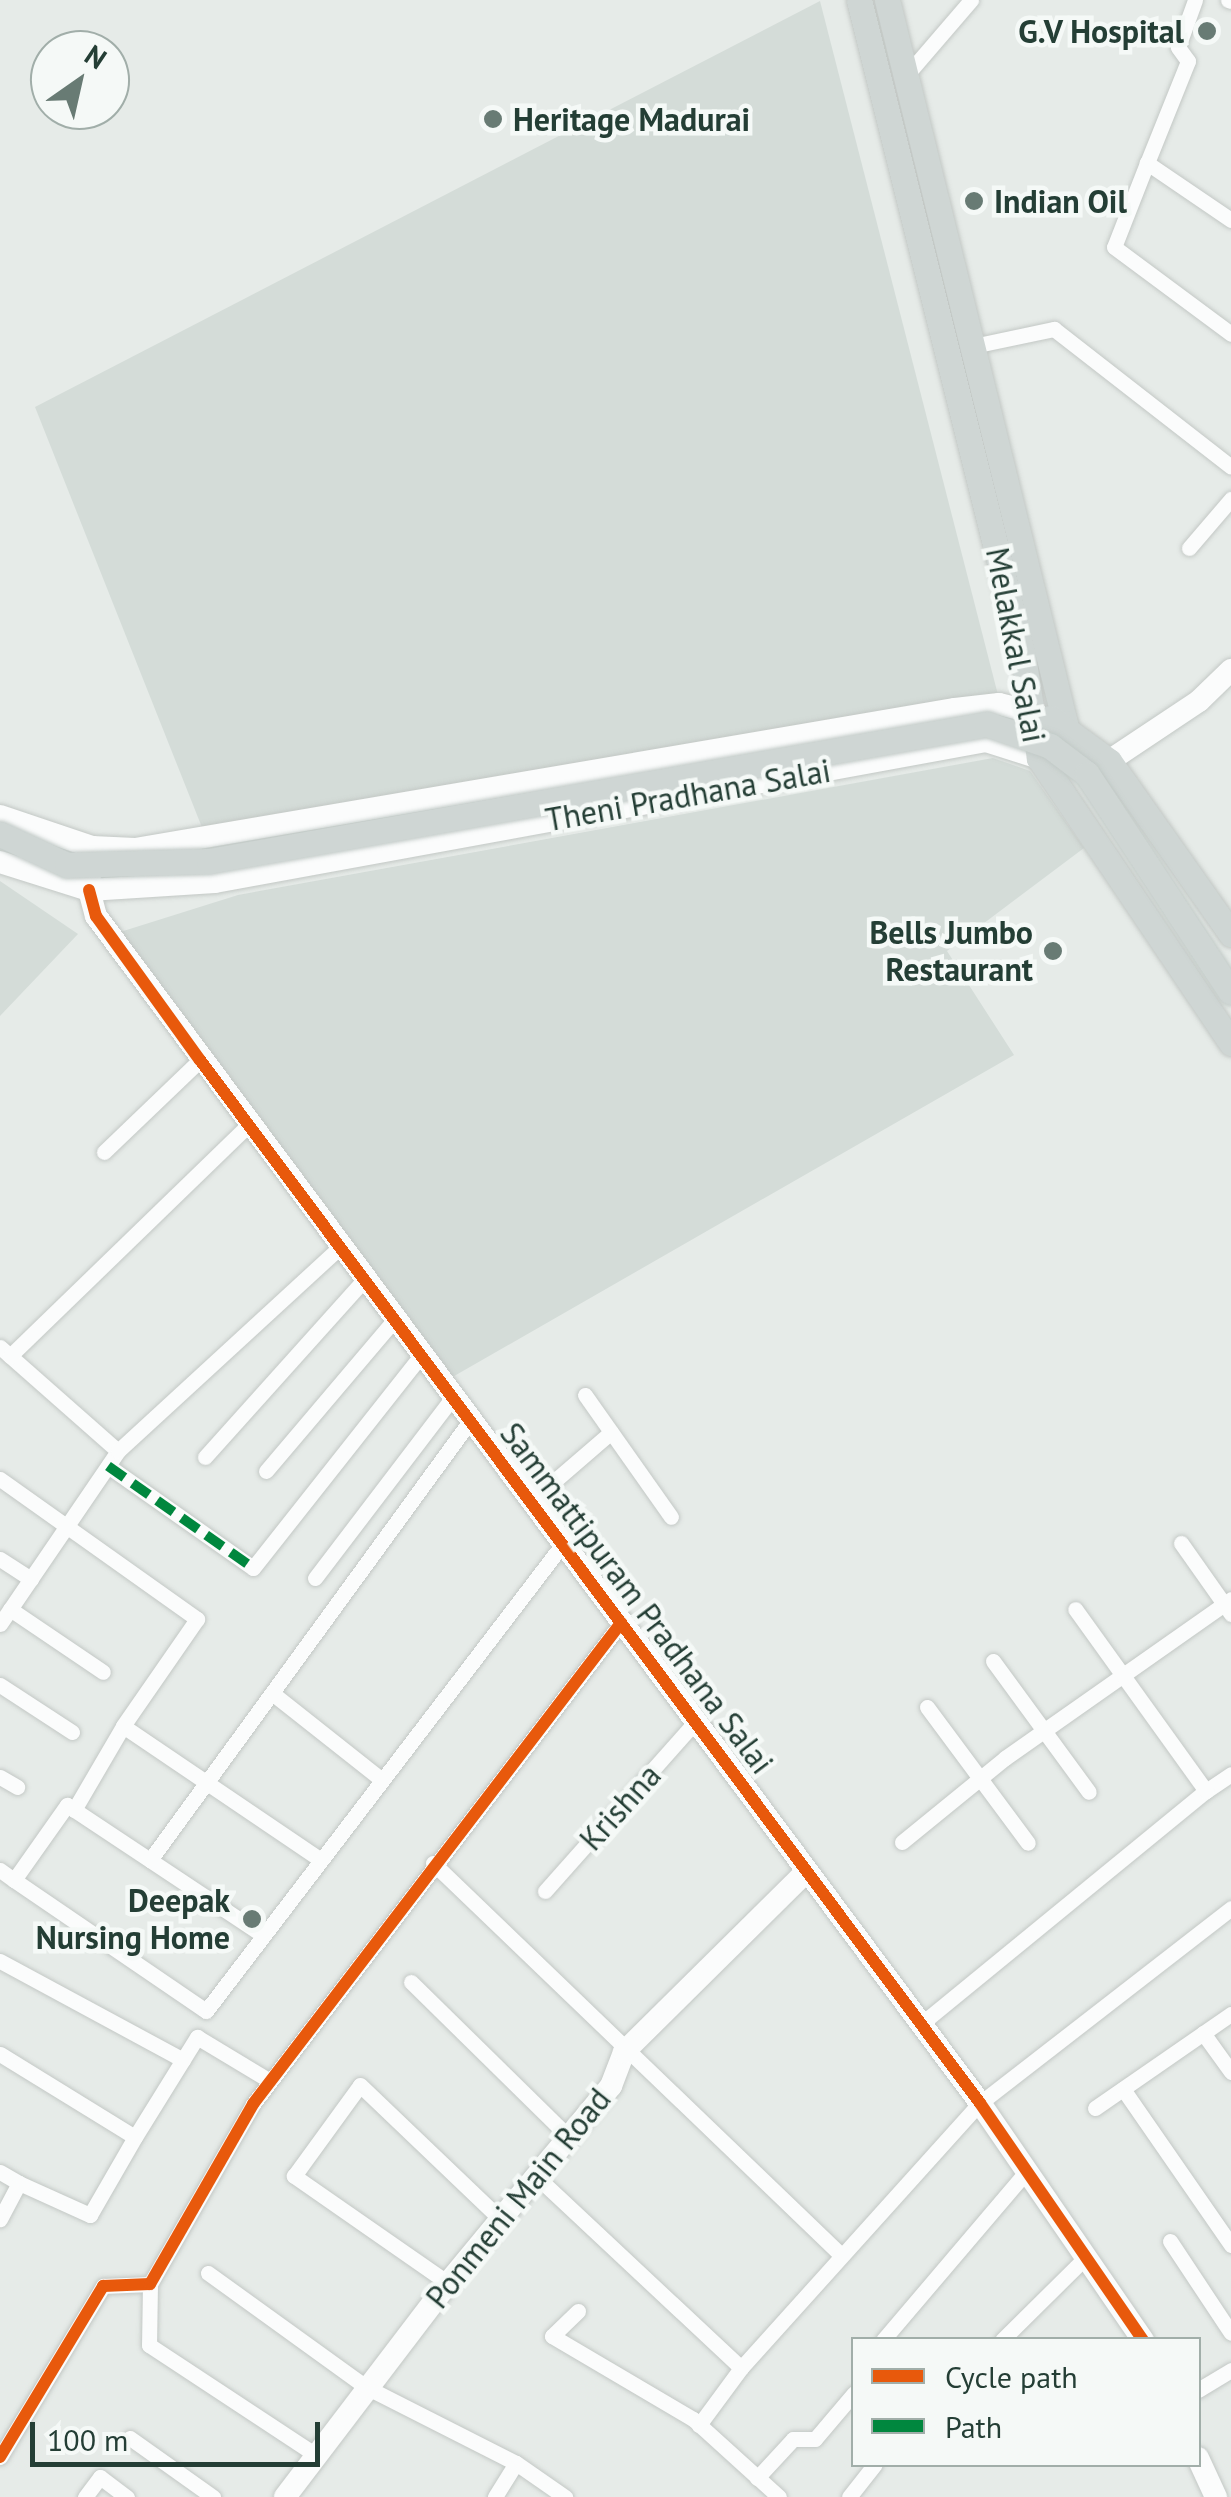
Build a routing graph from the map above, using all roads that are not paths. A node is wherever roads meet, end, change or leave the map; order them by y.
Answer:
1 (859, 0) edge
2 (887, 0) edge
3 (972, 0) edge
4 (1195, 0) edge
5 (904, 78) junction
6 (1147, 163) junction
7 (1231, 220) edge
8 (1231, 334) edge
9 (974, 346) junction
10 (1231, 467) edge
11 (1231, 499) edge
12 (1188, 548) dead end
13 (1231, 670) edge
14 (1036, 713) junction
15 (1064, 723) junction
16 (1038, 758) junction
17 (1109, 762) junction
18 (0, 816) edge
19 (0, 834) edge
20 (92, 847) junction
21 (0, 862) edge
22 (90, 890) junction
23 (1231, 934) edge
24 (1231, 992) edge
25 (1231, 1043) edge
26 (200, 1060) junction
27 (248, 1125) junction
28 (104, 1152) dead end
29 (340, 1247) junction
30 (364, 1280) junction
31 (394, 1320) junction
32 (5, 1351) edge
33 (420, 1355) junction
34 (585, 1395) dead end
35 (452, 1398) junction
36 (470, 1421) junction
37 (611, 1432) junction
38 (118, 1451) junction
39 (205, 1456) dead end
40 (108, 1466) junction
41 (266, 1471) dead end
42 (0, 1479) edge
43 (530, 1502) junction
44 (671, 1516) dead end
45 (65, 1529) junction
46 (1180, 1543) dead end
47 (562, 1545) junction
48 (0, 1559) edge
49 (315, 1578) dead end
50 (31, 1579) junction
51 (1228, 1605) edge
52 (10, 1609) junction
53 (1076, 1609) dead end
54 (621, 1623) junction
55 (0, 1624) edge
56 (993, 1661) dead end
57 (103, 1672) dead end
58 (1122, 1672) junction
59 (0, 1685) edge
60 (272, 1693) junction
61 (927, 1707) dead end
62 (695, 1722) junction
63 (123, 1726) junction
64 (1043, 1730) junction
65 (72, 1732) dead end
66 (1231, 1774) edge
67 (0, 1777) edge
68 (980, 1778) junction
69 (382, 1780) junction
70 (204, 1784) junction
71 (16, 1787) dead end
72 (1206, 1791) junction
73 (1089, 1792) dead end
74 (74, 1810) junction
75 (902, 1842) dead end
76 (1028, 1843) dead end
77 (150, 1860) junction
78 (321, 1860) junction
79 (433, 1863) junction
80 (0, 1870) edge
81 (806, 1870) junction
82 (14, 1880) junction
83 (545, 1891) dead end
84 (1231, 1908) edge
85 (263, 1935) junction
86 (0, 1961) edge
87 (411, 1982) dead end
88 (1231, 2014) edge
89 (922, 2024) junction
90 (1203, 2034) junction
91 (624, 2052) junction
92 (0, 2054) edge
93 (183, 2060) junction
94 (1231, 2072) edge
95 (270, 2081) junction
96 (1123, 2089) junction
97 (980, 2103) junction
98 (1095, 2108) dead end
99 (569, 2136) junction
100 (135, 2137) junction
101 (1028, 2171) junction
102 (0, 2172) edge
103 (536, 2176) junction
104 (18, 2183) junction
105 (0, 2218) edge
106 (500, 2219) junction
107 (1170, 2241) dead end
108 (1231, 2245) edge
109 (840, 2254) junction
110 (1086, 2256) junction
111 (208, 2273) dead end
112 (448, 2283) junction
113 (150, 2284) junction
114 (578, 2311) dead end
115 (1231, 2333) edge
116 (886, 2337) edge
117 (1005, 2337) edge
118 (1141, 2337) edge
119 (741, 2368) junction
120 (1231, 2370) edge
121 (366, 2387) junction
122 (1201, 2388) edge
123 (851, 2397) edge
124 (699, 2425) junction
125 (130, 2438) dead end
126 (316, 2455) junction
127 (0, 2457) edge
128 (516, 2463) junction
129 (1201, 2464) edge
130 (872, 2467) edge
131 (757, 2478) junction
132 (85, 2497) edge
133 (128, 2497) edge
134 (213, 2497) edge
135 (285, 2497) edge
136 (496, 2497) edge
137 (565, 2497) edge
138 (778, 2497) edge
139 (849, 2497) edge
140 (1216, 2497) edge

1 - 14 main road, Melakkal Salai
2 - 5 main road, Melakkal Salai
3 - 5 street
4 - 6 street
5 - 9 main road, Melakkal Salai
6 - 7 street
6 - 8 street
9 - 10 street
9 - 15 main road, Melakkal Salai
11 - 12 street
13 - 17 street
14 - 15 main road, Theni Pradhana Salai
14 - 16 main road, Melakkal Salai
14 - 20 street, Theni Pradhana Salai
15 - 16 main road, Melakkal Salai
15 - 17 main road, Theni Pradhana Salai
16 - 22 street, Theni Pradhana Salai
16 - 25 main road
17 - 23 main road, Theni Pradhana Salai
18 - 20 street, Theni Pradhana Salai
19 - 24 main road, bridge
20 - 22 street
21 - 22 street, Theni Pradhana Salai
22 - 26 street, Sammattipuram Pradhana Salai
26 - 27 street, Sammattipuram Pradhana Salai
26 - 28 street
27 - 29 street, Sammattipuram Pradhana Salai
27 - 32 street
29 - 30 street, Sammattipuram Pradhana Salai
29 - 38 street
30 - 31 street, Sammattipuram Pradhana Salai
30 - 39 street
31 - 33 street, Sammattipuram Pradhana Salai
31 - 41 street
32 - 38 street
33 - 35 street, Sammattipuram Pradhana Salai
33 - 40 street
34 - 37 street
35 - 36 street, Sammattipuram Pradhana Salai
35 - 49 street
36 - 43 street, Sammattipuram Pradhana Salai
36 - 60 street
37 - 43 street
37 - 44 street
38 - 40 street
40 - 45 street
42 - 45 street
43 - 47 street, Sammattipuram Pradhana Salai
45 - 50 street
45 - 63 street
46 - 51 street
47 - 54 street, Sammattipuram Pradhana Salai
47 - 69 street
48 - 50 street
50 - 52 street
51 - 58 street
52 - 55 street
52 - 57 street
53 - 58 street
54 - 62 street, Sammattipuram Pradhana Salai
54 - 79 street
56 - 64 street
58 - 64 street
58 - 72 street
59 - 65 street
60 - 69 street
60 - 70 street
61 - 68 street
62 - 81 street, Sammattipuram Pradhana Salai
62 - 83 street, Krishna
63 - 70 street
63 - 74 street
64 - 68 street
64 - 73 street
66 - 72 street
67 - 71 street
68 - 75 street
68 - 76 street
69 - 78 street
70 - 77 street
70 - 78 street
72 - 89 street
74 - 77 street
74 - 82 street
77 - 85 street
78 - 85 street
79 - 91 street
79 - 95 street
80 - 82 street
81 - 89 street, Sammattipuram Pradhana Salai
81 - 91 street, Ponmeni Main Road
82 - 85 street
84 - 97 street
86 - 93 street
87 - 99 street
88 - 90 street
89 - 97 street, Sammattipuram Pradhana Salai
90 - 94 street
90 - 96 street
91 - 99 street, Ponmeni Main Road
91 - 109 street
92 - 100 street
93 - 95 street
93 - 100 street
95 - 113 street
96 - 98 street
96 - 108 street
97 - 101 street, Sammattipuram Pradhana Salai
97 - 109 street
99 - 103 street, Ponmeni Main Road
100 - 104 street
101 - 110 street, Sammattipuram Pradhana Salai
101 - 116 street
102 - 104 street
103 - 106 street, Ponmeni Main Road
103 - 119 street
104 - 105 street
106 - 112 street, Ponmeni Main Road
106 - 112 street
107 - 115 street
109 - 119 street
110 - 117 street
110 - 118 street, Sammattipuram Pradhana Salai
111 - 121 street
112 - 121 street, Ponmeni Main Road
113 - 126 street
113 - 127 street
114 - 124 street
119 - 124 street
120 - 122 street
121 - 126 street, Ponmeni Main Road
121 - 128 street
123 - 131 street
124 - 131 street
125 - 134 street
126 - 135 street, Ponmeni Main Road
128 - 136 street
128 - 137 street
129 - 140 street
130 - 139 street
131 - 138 street
132 - 133 street

